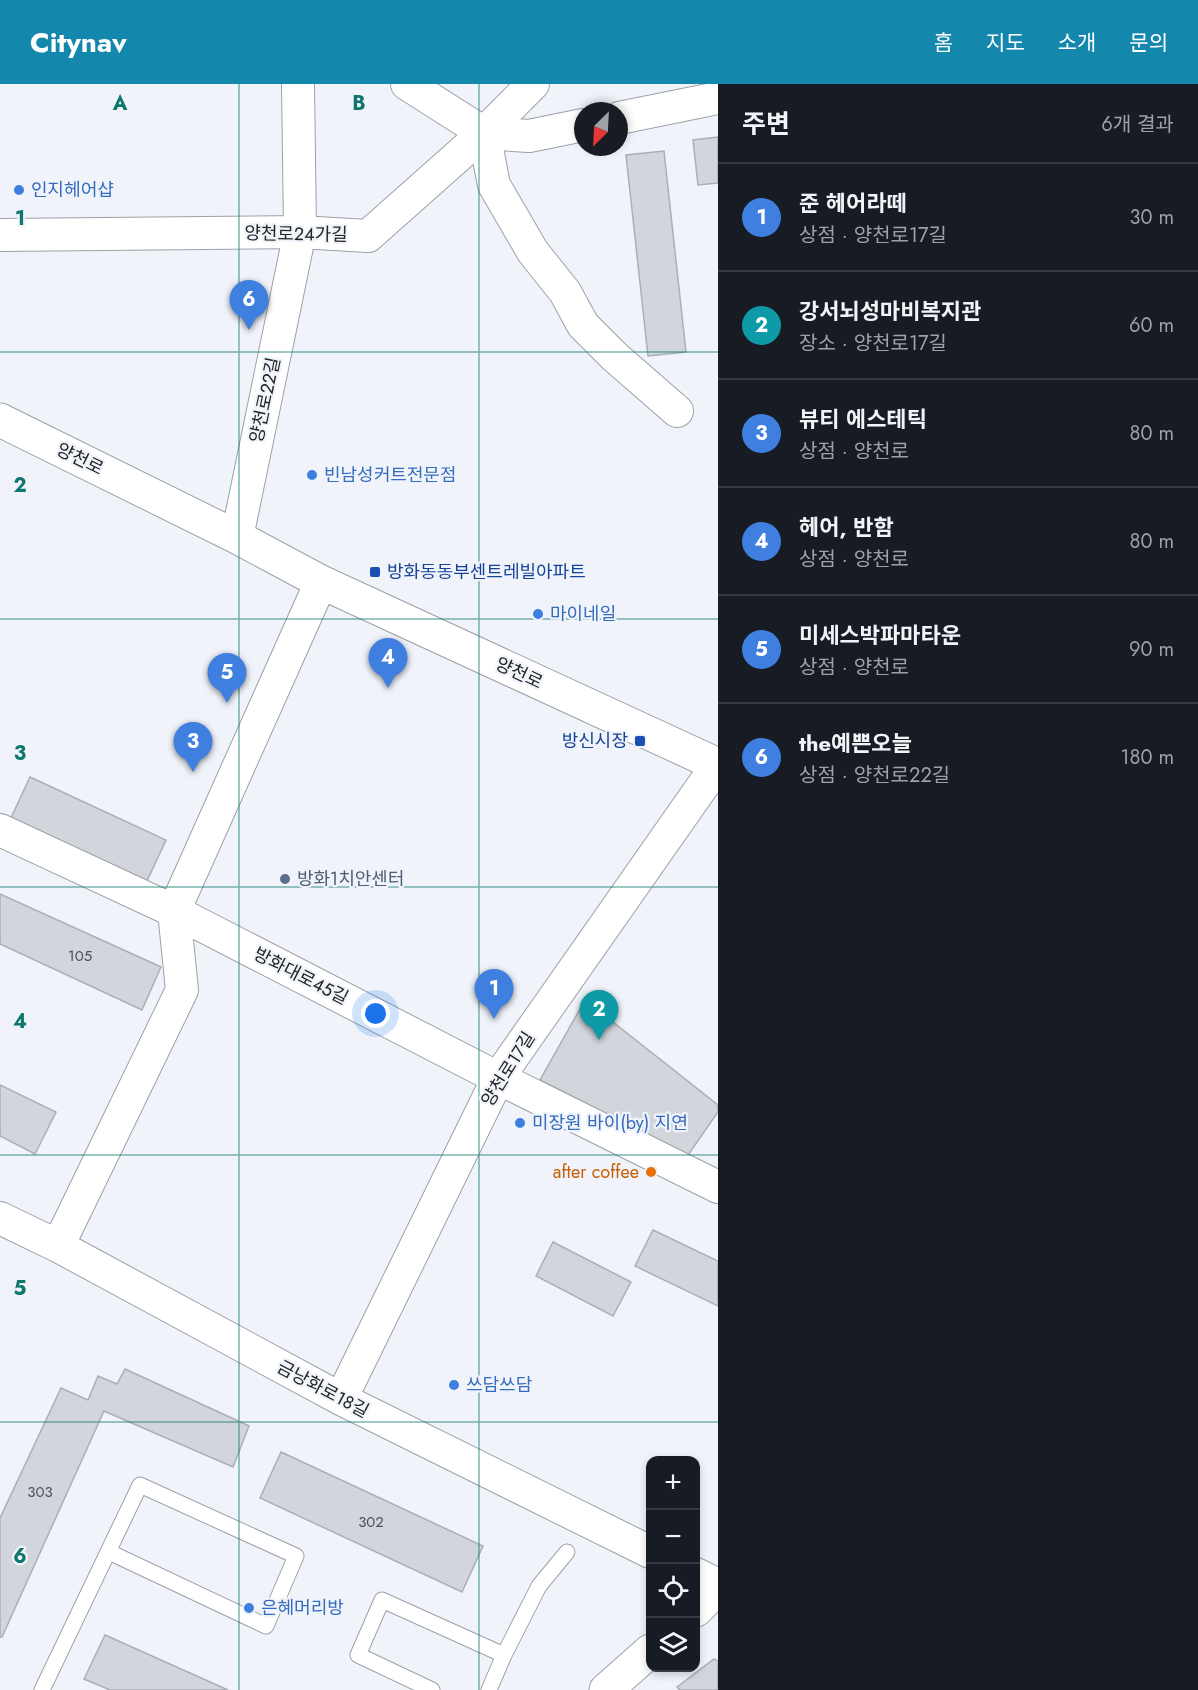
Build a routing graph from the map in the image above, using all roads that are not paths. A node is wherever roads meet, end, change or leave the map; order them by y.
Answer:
1 (297, 84) edge
2 (533, 84) edge
3 (415, 86) edge
4 (718, 98) edge
5 (628, 116) edge
6 (574, 127) edge
7 (484, 133) junction
8 (300, 232) junction
9 (0, 235) edge
10 (677, 411) dead end
11 (0, 420) edge
12 (237, 537) junction
13 (321, 582) junction
14 (718, 765) edge
15 (0, 830) edge
16 (174, 911) junction
17 (498, 1078) junction
18 (718, 1187) edge
19 (0, 1218) edge
20 (58, 1246) junction
21 (341, 1400) junction
22 (646, 1550) edge
23 (109, 1552) junction
24 (567, 1552) dead end
25 (700, 1576) edge
26 (718, 1586) edge
27 (700, 1606) edge
28 (504, 1655) junction
29 (646, 1655) edge
30 (42, 1690) edge
31 (432, 1690) edge
32 (489, 1690) edge
33 (606, 1690) edge

1 - 8 street, 양천로22길
2 - 7 street, 양천로24가길
3 - 7 street
4 - 5 street
6 - 7 street
7 - 8 street, 양천로24가길
7 - 10 street
8 - 9 street, 양천로24가길
8 - 12 street, 양천로22길
11 - 12 main road, 양천로
12 - 13 main road, 양천로
13 - 14 main road, 양천로
13 - 16 street
14 - 17 street, 양천로17길
15 - 16 street, 방화대로45길
16 - 17 street, 방화대로45길
16 - 20 street
17 - 18 street, 방화대로45길
17 - 21 street, 양천로17길
19 - 20 street, 금낭화로18길
20 - 21 street, 금낭화로18길
21 - 22 street, 금낭화로18길
23 - 23 lane
23 - 30 lane
24 - 28 lane
25 - 26 street
26 - 27 main road
28 - 31 lane
28 - 32 lane
29 - 33 main road

